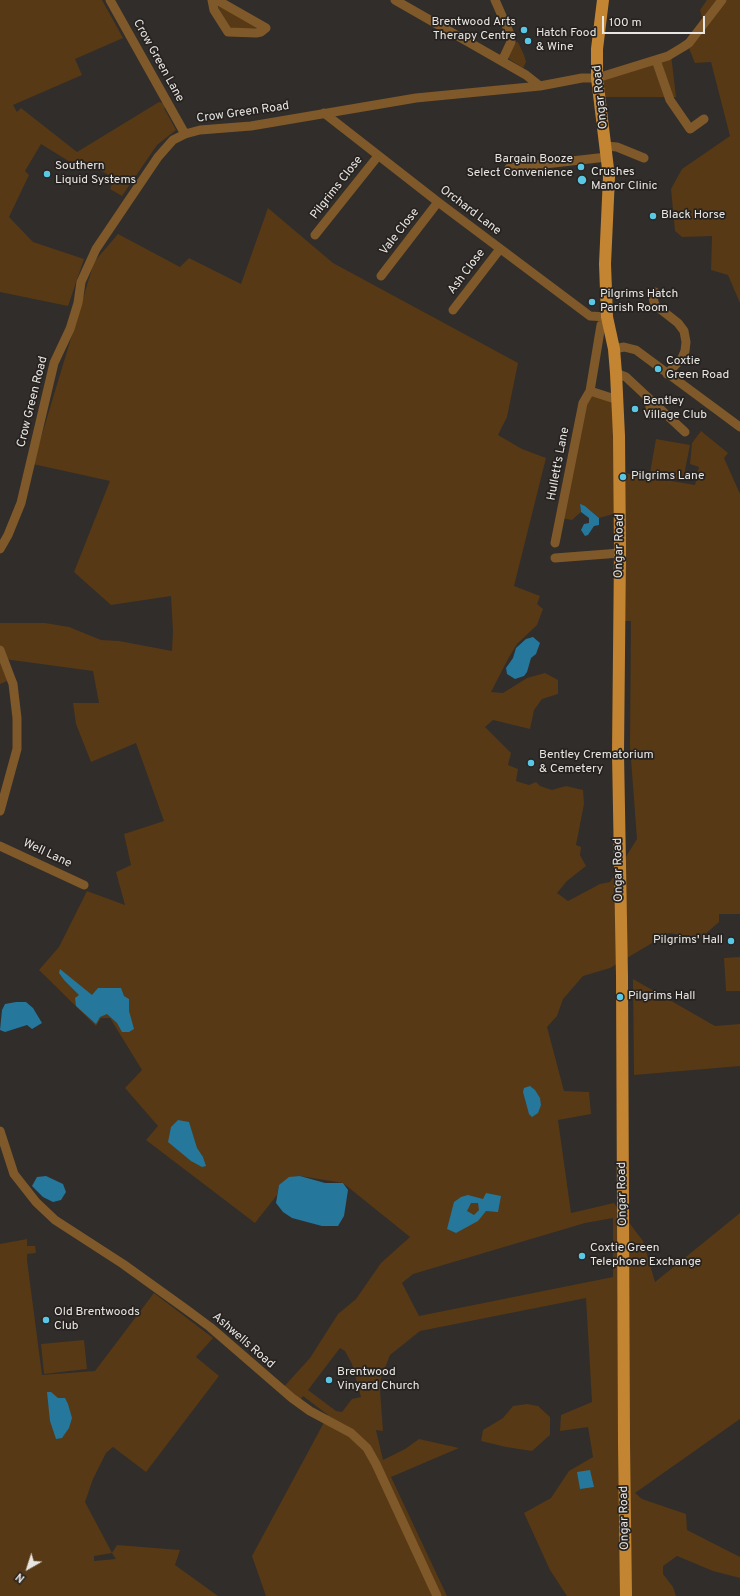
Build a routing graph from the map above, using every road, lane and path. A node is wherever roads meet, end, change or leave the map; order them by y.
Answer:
1 (110, 0) edge
2 (212, 0) edge
3 (217, 0) edge
4 (395, 0) edge
5 (495, 0) edge
6 (603, 0) edge
7 (722, 0) edge
8 (656, 60) junction
9 (502, 61) junction
10 (597, 78) junction
11 (540, 86) junction
12 (324, 113) junction
13 (704, 119) dead end
14 (185, 134) junction
15 (607, 151) junction
16 (378, 156) junction
17 (644, 158) dead end
18 (509, 168) dead end
19 (438, 202) junction
20 (315, 235) dead end
21 (500, 249) junction
22 (381, 276) dead end
23 (656, 292) dead end
24 (453, 310) dead end
25 (607, 317) junction
26 (614, 349) junction
27 (616, 373) junction
28 (667, 374) junction
29 (590, 391) junction
30 (618, 400) junction
31 (649, 400) junction
32 (651, 414) dead end
33 (740, 427) edge
34 (685, 432) dead end
35 (555, 543) dead end
36 (0, 549) edge
37 (620, 554) junction
38 (555, 558) dead end
39 (0, 650) edge
40 (0, 811) edge
41 (0, 846) edge
42 (84, 885) dead end
43 (0, 1131) edge
44 (437, 1596) edge
45 (626, 1596) edge

1 - 14 street, Crow Green Lane
2 - 3 street
4 - 9 street
5 - 9 street
6 - 10 main road, Ongar Road
7 - 8 street, Crow Green Road
8 - 10 street, Crow Green Road
8 - 13 street
9 - 11 street
10 - 11 street, Crow Green Road
10 - 15 main road, Ongar Road
11 - 12 street, Crow Green Road
12 - 14 street, Crow Green Road
12 - 16 street, Orchard Lane
14 - 36 street, Crow Green Road
15 - 17 street, Ongar Road
15 - 18 street
15 - 25 main road, Ongar Road
16 - 19 street, Orchard Lane
16 - 20 street, Pilgrims Close
19 - 21 street, Orchard Lane
19 - 22 street, Vale Close
21 - 24 street, Ash Close
21 - 25 street, Orchard Lane
23 - 28 street
25 - 26 main road, Ongar Road
25 - 29 street, Hullett's Lane
26 - 27 main road, Ongar Road
26 - 28 street
27 - 30 main road, Ongar Road
27 - 31 street
28 - 33 street
29 - 30 street
29 - 35 street, Hullett's Lane
30 - 37 main road, Ongar Road
31 - 32 street
31 - 34 street
37 - 38 street
37 - 45 main road, Ongar Road
39 - 40 street
41 - 42 street, Well Lane
43 - 44 street, Ashwells Road

